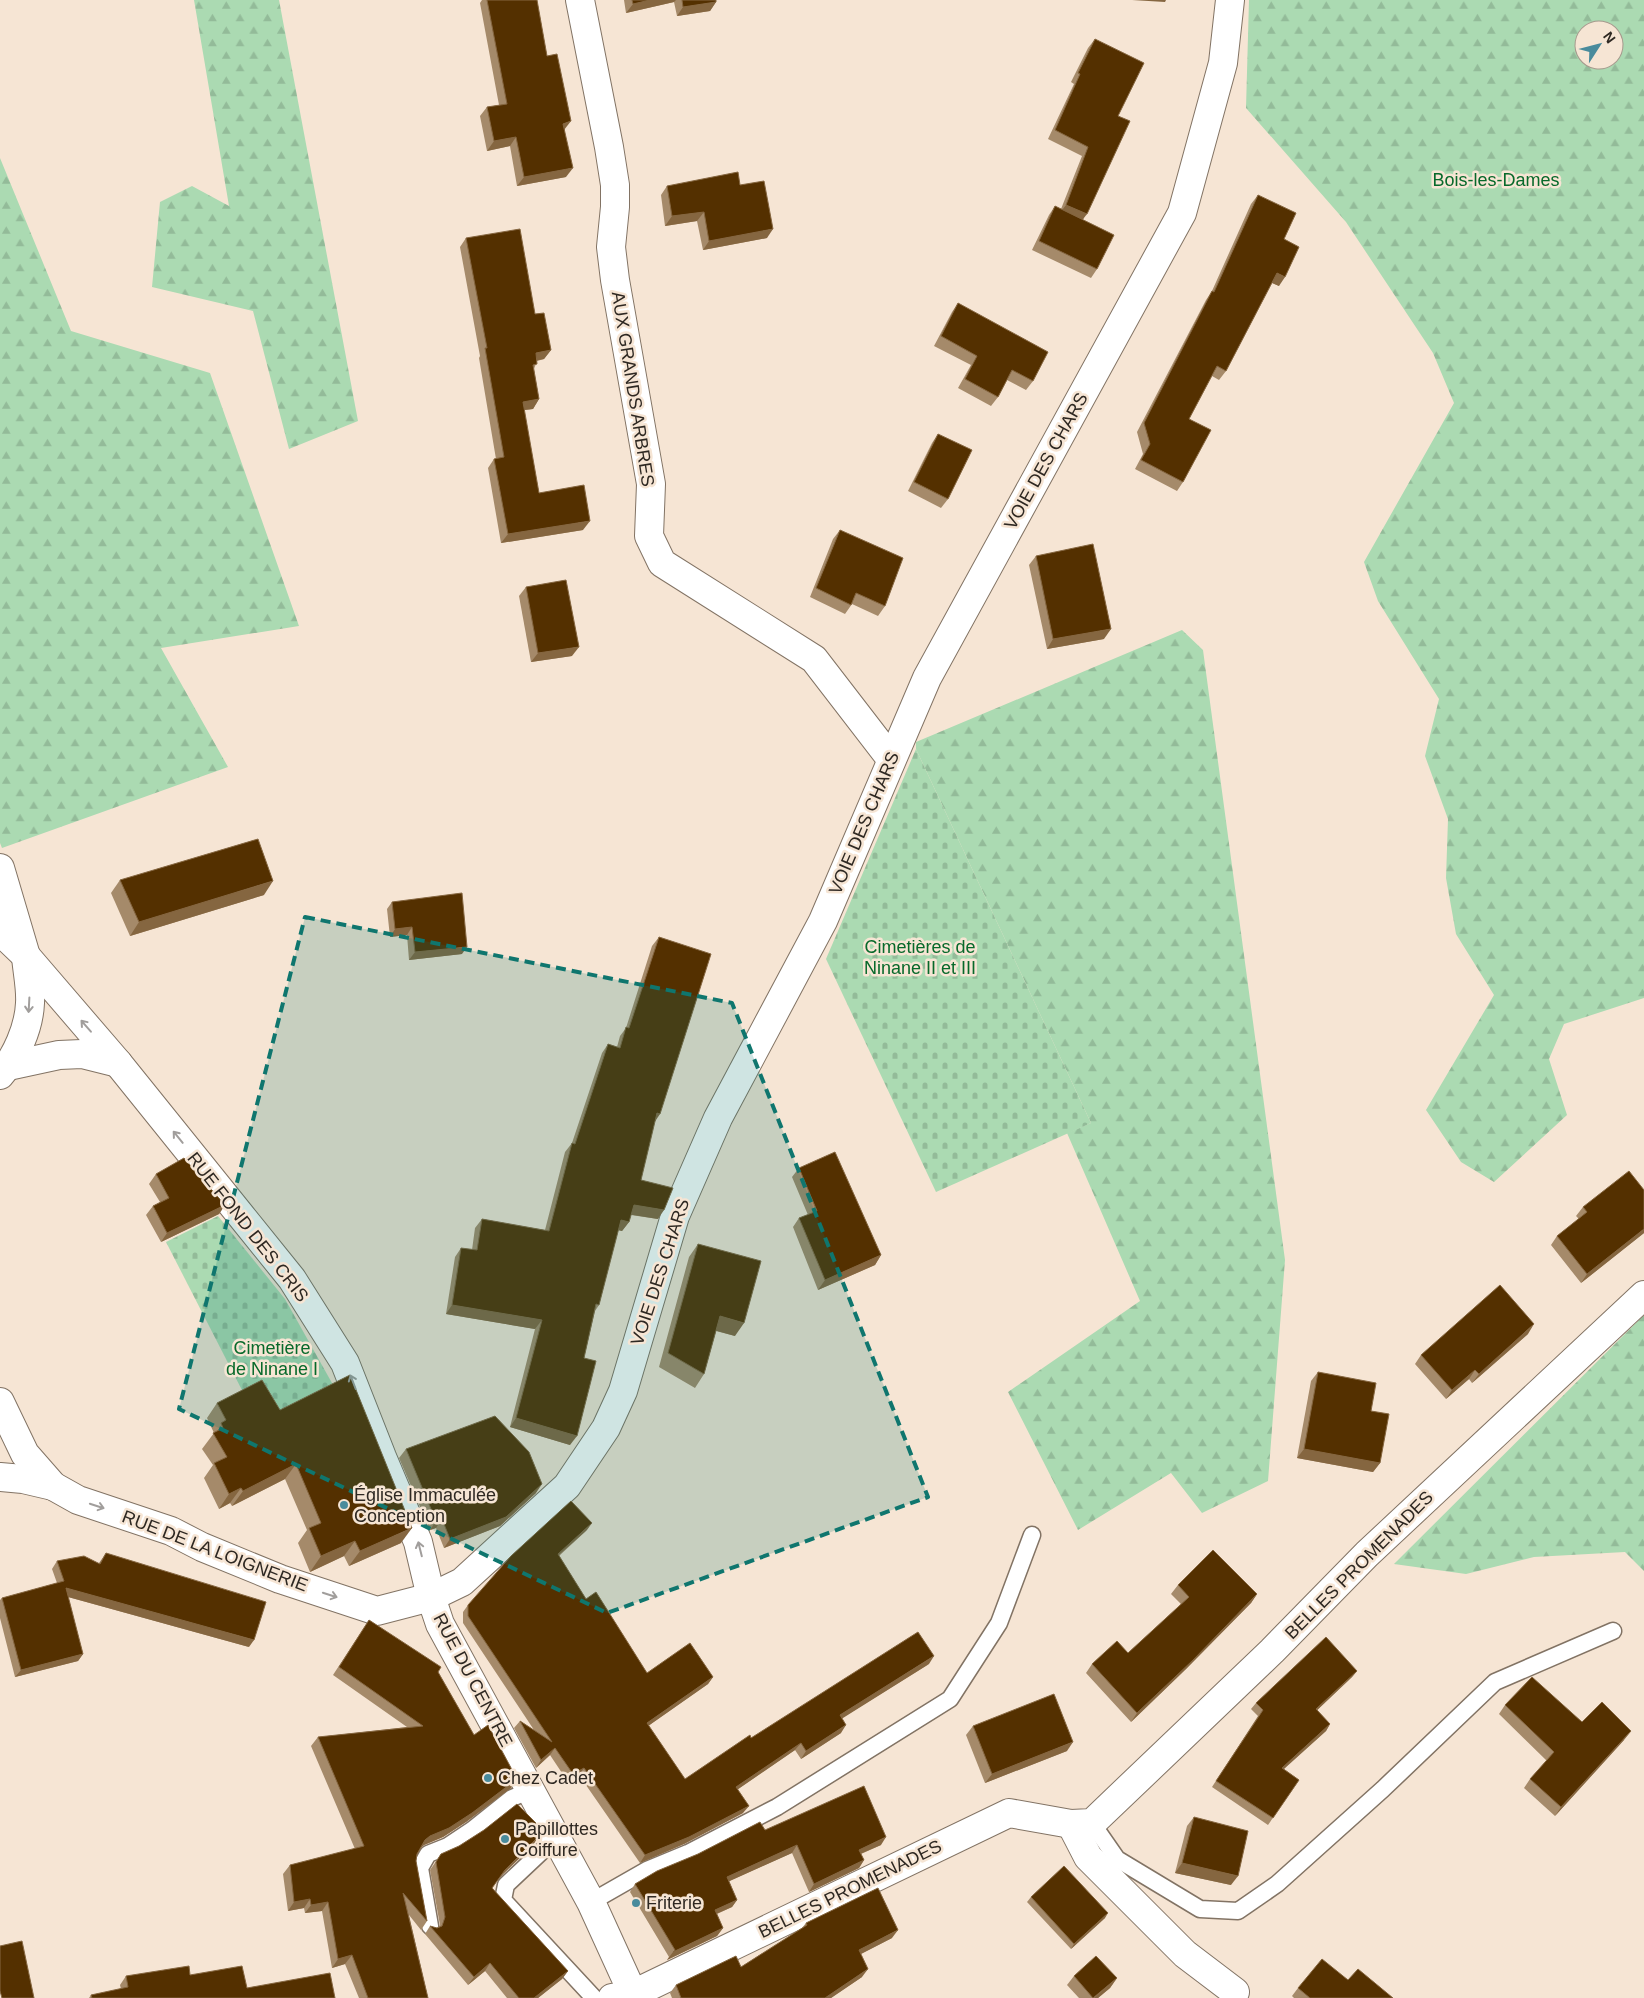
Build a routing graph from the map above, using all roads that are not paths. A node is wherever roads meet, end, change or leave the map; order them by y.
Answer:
1 (580, 0) edge
2 (1230, 0) edge
3 (891, 759) junction
4 (0, 868) edge
5 (0, 931) edge
6 (26, 956) junction
7 (118, 1064) junction
8 (4, 1071) edge
9 (1644, 1295) edge
10 (0, 1403) edge
11 (0, 1440) edge
12 (0, 1477) edge
13 (52, 1486) junction
14 (1032, 1535) dead end
15 (431, 1597) junction
16 (1614, 1630) dead end
17 (531, 1790) junction
18 (1082, 1824) junction
19 (557, 1837) junction
20 (592, 1902) junction
21 (430, 1926) edge
22 (1235, 1992) dead end
23 (626, 1997) edge
24 (594, 1998) edge

1 - 3 street, AUX GRANDS ARBRES
2 - 3 street, VOIE DES CHARS
3 - 15 street, VOIE DES CHARS
4 - 6 street
5 - 6 street, RUE FOND DES CRIS
7 -> 6 street, RUE FOND DES CRIS
6 -> 8 street
7 - 8 street
15 -> 7 street, RUE FOND DES CRIS
9 - 18 street, BELLES PROMENADES
10 - 11 street
10 - 13 street
12 - 13 street, RUE DE LA LOIGNERIE
13 -> 15 street, RUE DE LA LOIGNERIE
14 - 20 lane
15 - 17 street, RUE DU CENTRE
16 - 18 lane
17 - 19 street, RUE DU CENTRE
17 - 21 lane
18 - 22 street
18 - 23 street, BELLES PROMENADES
19 - 20 street, RUE DU CENTRE
19 - 24 lane
20 - 23 street, RUE DU CENTRE

